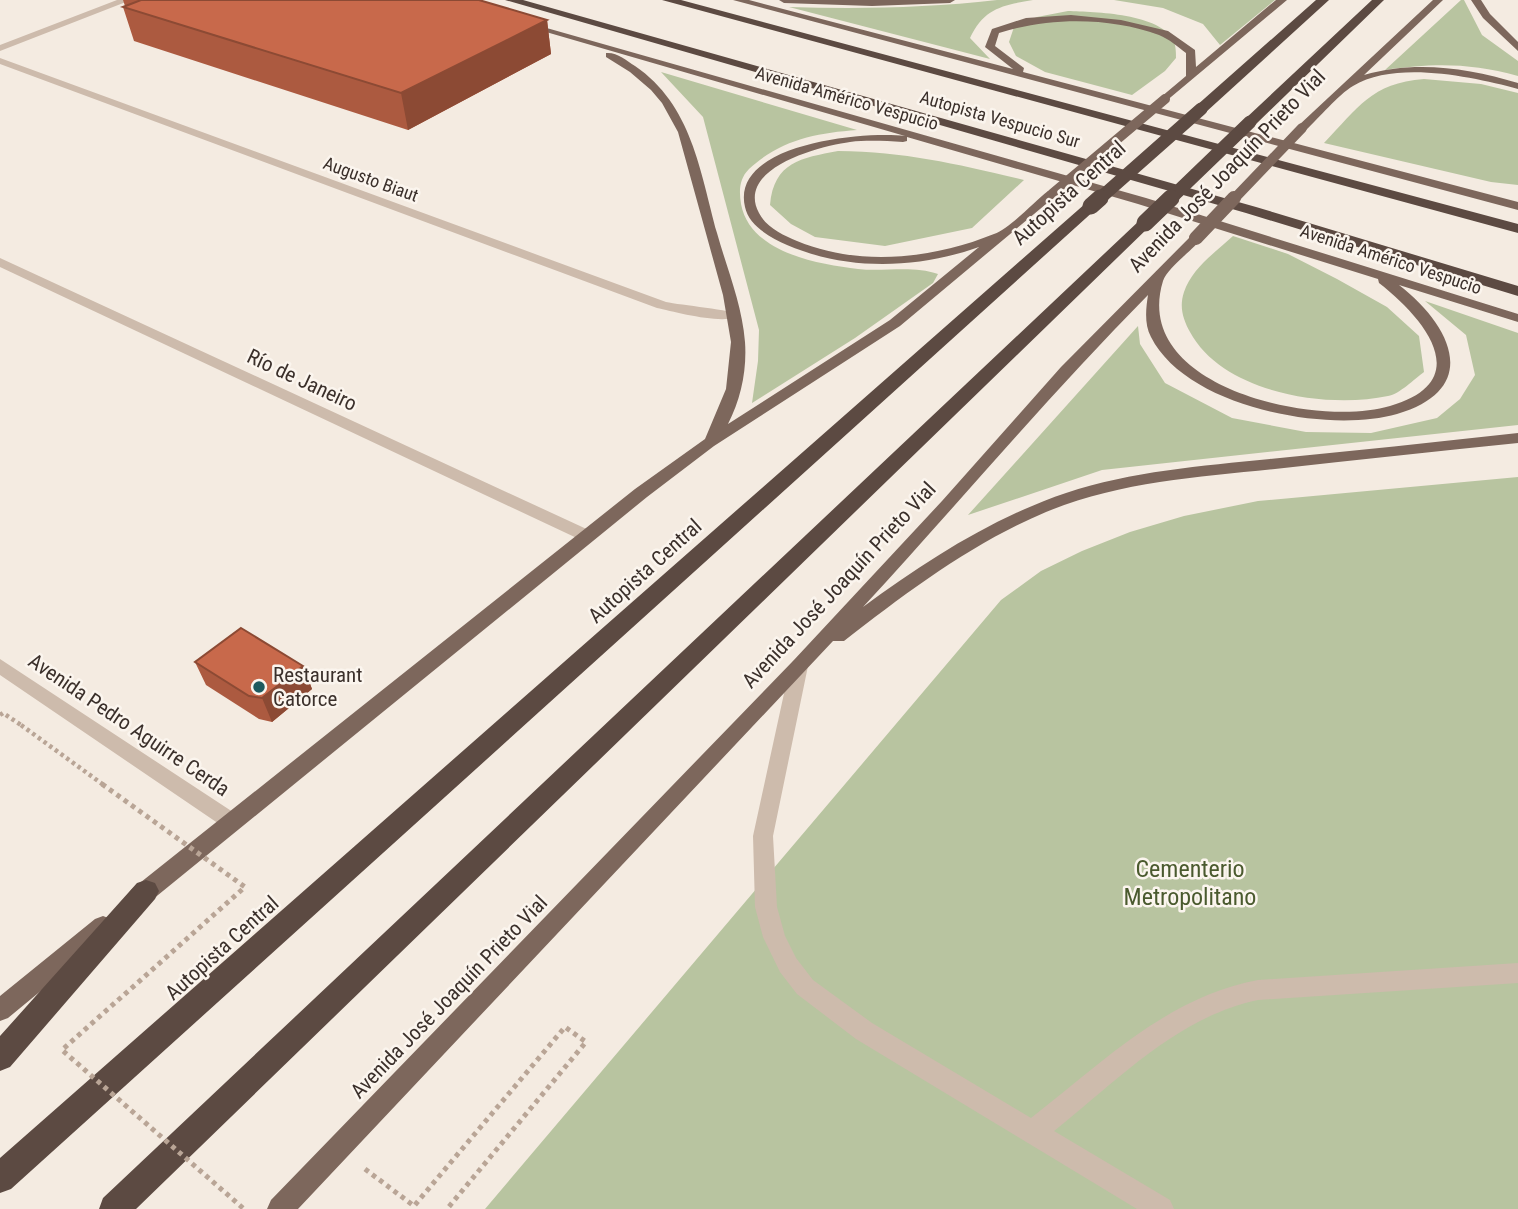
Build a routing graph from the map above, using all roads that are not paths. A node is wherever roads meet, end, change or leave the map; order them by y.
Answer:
1 (126, 0) edge
2 (511, 0) edge
3 (668, 0) edge
4 (738, 0) edge
5 (784, 0) edge
6 (950, 0) edge
7 (1282, 0) edge
8 (1323, 0) edge
9 (1378, 0) edge
10 (1438, 0) edge
11 (1476, 0) edge
12 (508, 18) edge
13 (995, 20) dead end
14 (1170, 24) dead end
15 (582, 40) junction
16 (0, 48) edge
17 (1518, 48) edge
18 (0, 61) edge
19 (1191, 77) junction
20 (1048, 83) junction
21 (1344, 86) junction
22 (1518, 86) edge
23 (935, 142) junction
24 (1482, 197) junction
25 (1518, 199) edge
26 (1518, 206) edge
27 (1013, 228) junction
28 (1518, 229) edge
29 (0, 262) edge
30 (1362, 268) junction
31 (1157, 278) junction
32 (1518, 291) edge
33 (733, 315) junction
34 (1518, 318) edge
35 (1518, 438) edge
36 (709, 443) junction
37 (587, 536) junction
38 (0, 666) edge
39 (799, 666) junction
40 (232, 822) junction
41 (146, 891) junction
42 (1518, 973) edge
43 (0, 1010) edge
44 (0, 1057) edge
45 (1034, 1130) junction
46 (0, 1178) edge
47 (114, 1209) edge
48 (280, 1209) edge
49 (1161, 1209) edge

1 - 16 street
2 - 32 highway, Autopista Vespucio Sur
3 - 28 highway, Autopista Vespucio Sur
4 - 20 main road
5 - 6 main road
7 - 19 main road
8 - 46 highway, Autopista Central, bridge
9 - 47 highway, bridge
10 - 21 main road, Avenida José Joaquín Prieto Vial
11 - 17 main road
12 - 15 main road, Avenida Américo Vespucio
13 - 20 main road
14 - 19 main road
15 - 23 main road, Avenida Américo Vespucio
15 - 33 main road
18 - 33 street, Augusto Biaut
19 - 27 main road, bridge
20 - 24 main road
21 - 22 main road
21 - 31 main road, Avenida José Joaquín Prieto Vial, bridge
23 - 27 main road
23 - 30 main road, Avenida Américo Vespucio
24 - 25 main road
24 - 26 main road
27 - 36 main road
29 - 37 street, Río de Janeiro
30 - 31 main road
30 - 34 main road, Avenida Américo Vespucio
31 - 39 main road, Avenida José Joaquín Prieto Vial
33 - 36 main road
35 - 39 main road
36 - 37 main road
37 - 40 main road
38 - 40 street, Avenida Pedro Aguirre Cerda
39 - 45 street
39 - 48 main road, Avenida José Joaquín Prieto Vial
40 - 41 main road
41 - 43 main road
41 - 44 highway
42 - 45 street
45 - 49 street

